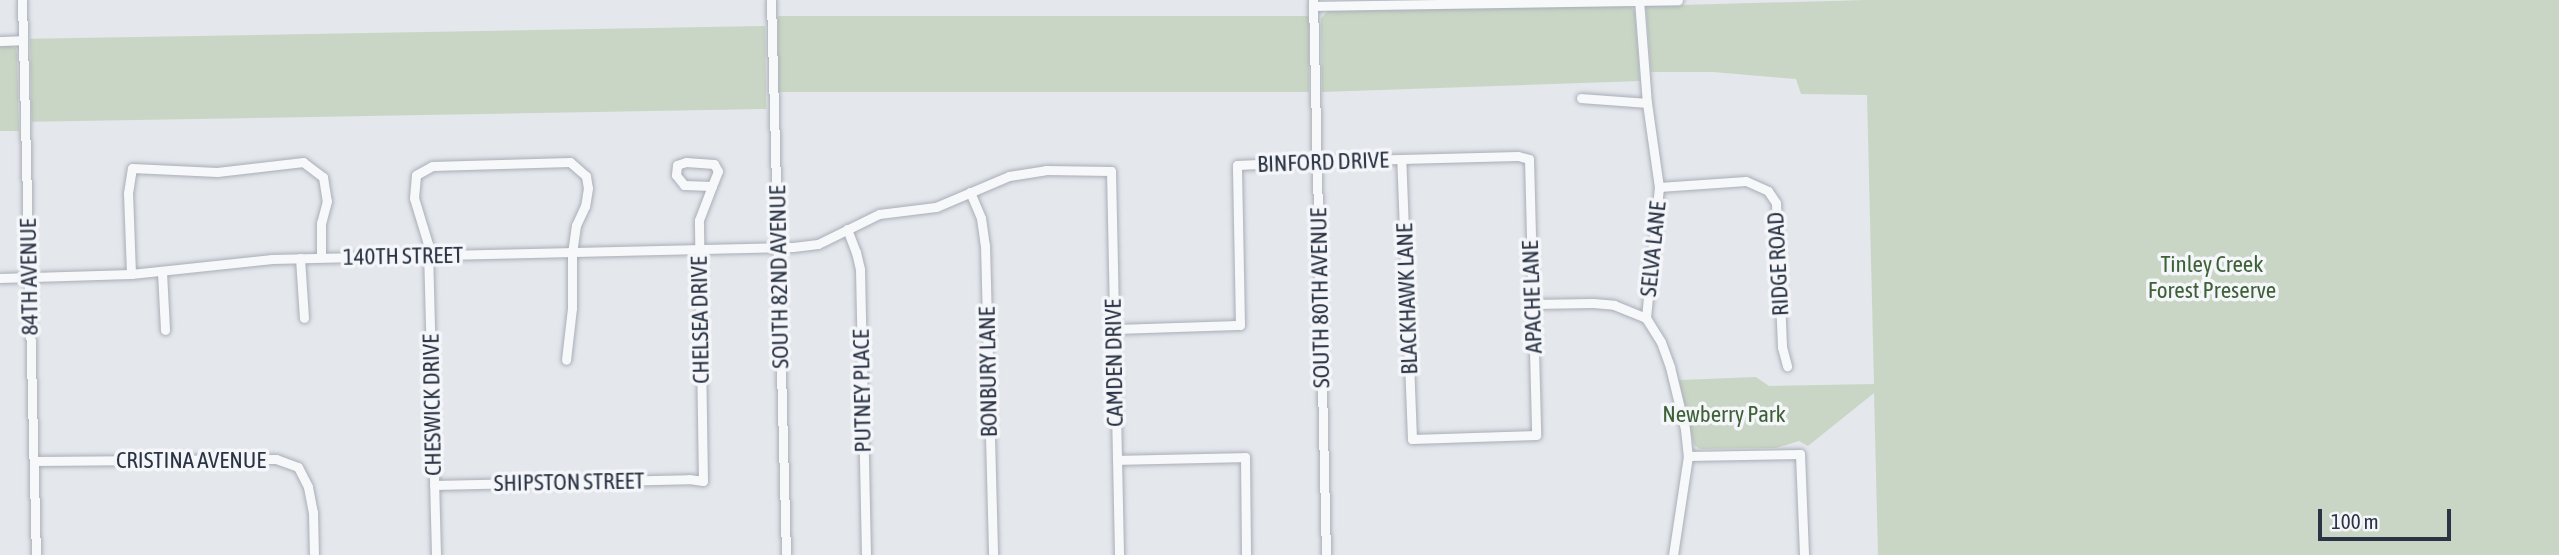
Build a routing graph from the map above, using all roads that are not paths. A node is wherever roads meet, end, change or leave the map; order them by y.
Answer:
1 (22, 0) edge
2 (771, 0) edge
3 (1678, 0) edge
4 (1639, 1) edge
5 (1313, 3) edge
6 (23, 40) junction
7 (0, 41) edge
8 (1581, 98) dead end
9 (1647, 103) junction
10 (1401, 159) junction
11 (1528, 159) joint
12 (1317, 162) junction
13 (712, 186) junction
14 (1659, 187) junction
15 (970, 192) junction
16 (846, 229) junction
17 (778, 248) junction
18 (698, 249) junction
19 (572, 252) junction
20 (429, 255) junction
21 (321, 257) junction
22 (300, 258) junction
23 (162, 272) junction
24 (131, 274) junction
25 (29, 277) junction
26 (0, 278) edge
27 (1532, 304) junction
28 (304, 318) dead end
29 (1646, 318) junction
30 (1113, 329) junction
31 (165, 330) dead end
32 (566, 360) dead end
33 (1787, 366) dead end
34 (1536, 435) joint
35 (1688, 456) junction
36 (1117, 460) junction
37 (34, 461) junction
38 (703, 481) joint
39 (434, 485) junction
40 (36, 555) edge
41 (314, 555) edge
42 (436, 555) edge
43 (786, 555) edge
44 (866, 555) edge
45 (993, 555) edge
46 (1119, 555) edge
47 (1246, 555) edge
48 (1326, 555) edge
49 (1673, 555) edge
50 (1804, 555) edge

1 - 6 street, 84TH AVENUE
2 - 17 street, SOUTH 82ND AVENUE
3 - 4 street
4 - 5 street
4 - 9 street, SELVA LANE
5 - 12 street, SOUTH 80TH AVENUE
6 - 7 street
6 - 25 street, 84TH AVENUE
8 - 9 street
9 - 14 street, SELVA LANE
10 - 11 street, BINFORD DRIVE
10 - 12 street, BINFORD DRIVE
10 - 34 street, BLACKHAWK LANE
11 - 27 street, APACHE LANE
12 - 30 street, BINFORD DRIVE
12 - 48 street, SOUTH 80TH AVENUE
13 - 13 street, CHELSEA DRIVE
13 - 18 street, CHELSEA DRIVE
14 - 29 street, SELVA LANE
14 - 33 street, RIDGE ROAD
15 - 16 street
15 - 30 street, CAMDEN DRIVE
15 - 45 street, BONBURY LANE
16 - 17 street
16 - 44 street, PUTNEY PLACE
17 - 18 street, 140TH STREET
17 - 43 street, SOUTH 82ND AVENUE
18 - 19 street, 140TH STREET
18 - 38 street, CHELSEA DRIVE
19 - 20 street, 140TH STREET
19 - 20 street, CHESWICK DRIVE
19 - 32 street
20 - 21 street, 140TH STREET
20 - 39 street, CHESWICK DRIVE
21 - 22 street, 140TH STREET
21 - 24 street
22 - 23 street, 140TH STREET
22 - 28 street
23 - 24 street, 140TH STREET
23 - 31 street
24 - 25 street, 140TH STREET
25 - 26 street, 140TH STREET
25 - 37 street, 84TH AVENUE
27 - 29 street
27 - 34 street, APACHE LANE
29 - 35 street, SELVA LANE
30 - 36 street, CAMDEN DRIVE
35 - 49 street, SELVA LANE
35 - 50 street
36 - 46 street, CAMDEN DRIVE
36 - 47 street
37 - 40 street, 84TH AVENUE
37 - 41 street, CRISTINA AVENUE
38 - 39 street, SHIPSTON STREET
39 - 42 street, CHESWICK DRIVE

